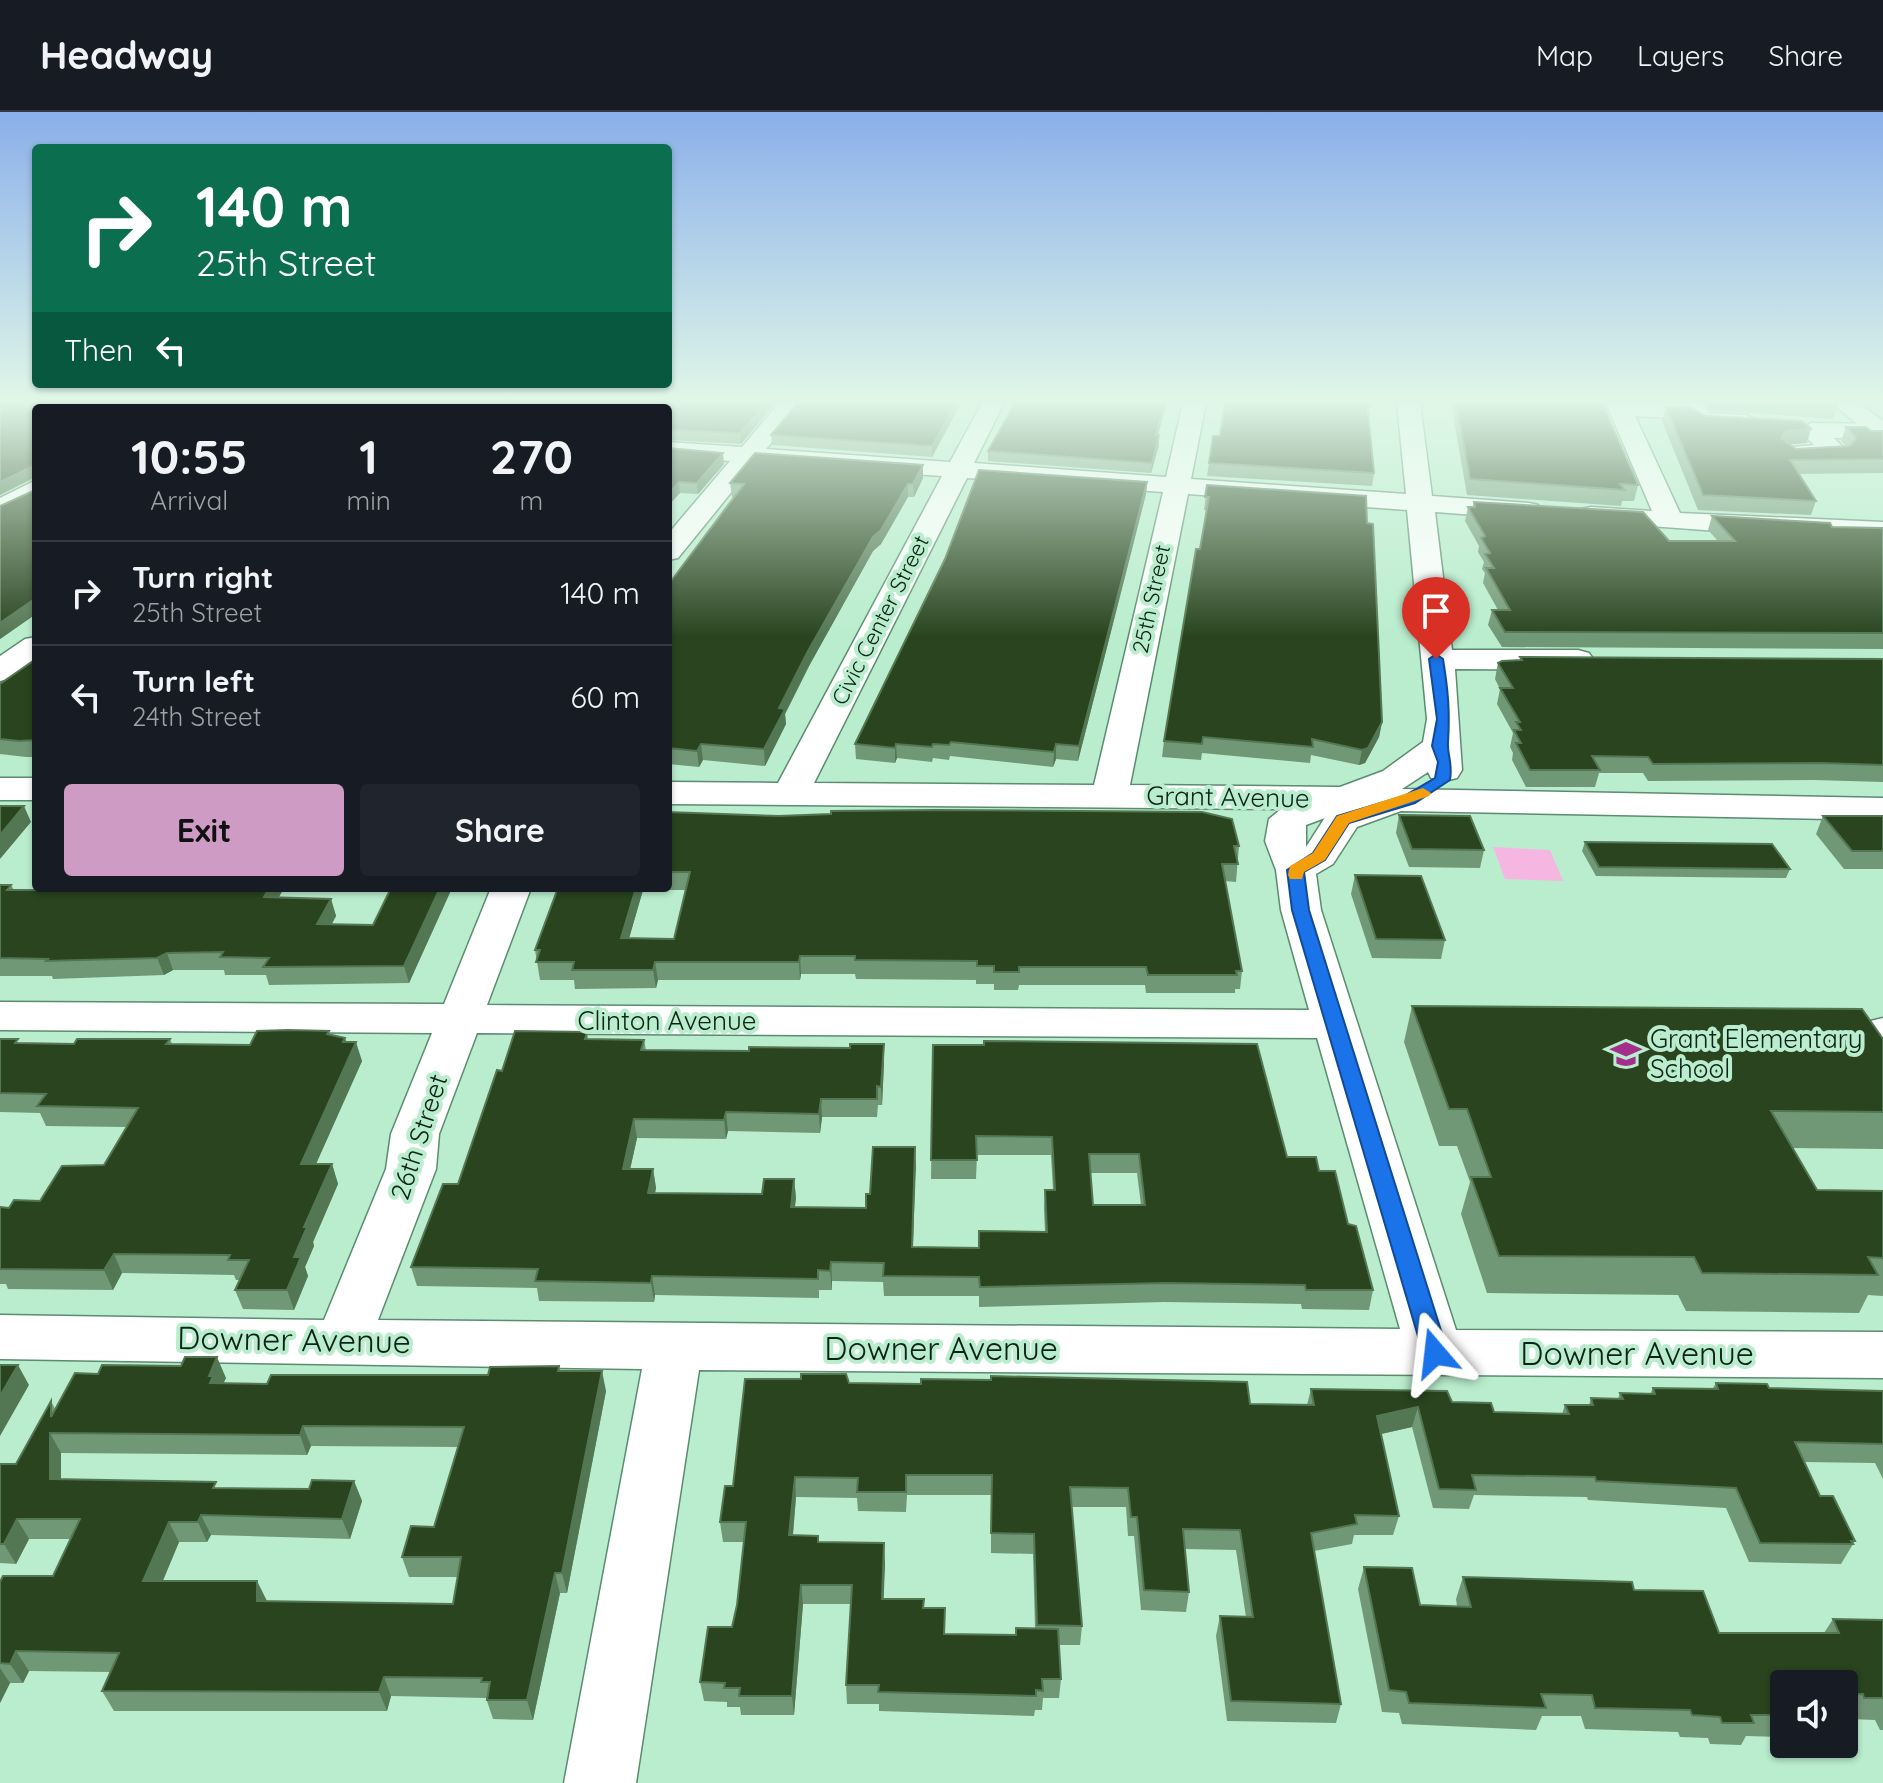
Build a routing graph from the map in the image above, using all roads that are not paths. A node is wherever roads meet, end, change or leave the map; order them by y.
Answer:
1 (726, 481) edge
2 (951, 481) edge
3 (1098, 481) edge
4 (1176, 481) edge
5 (1417, 481) edge
6 (1653, 481) edge
7 (1175, 487) junction
8 (32, 490) edge
9 (1419, 503) junction
10 (0, 509) edge
11 (1670, 520) junction
12 (1883, 530) edge
13 (672, 547) edge
14 (32, 649) edge
15 (1436, 659) junction
16 (1612, 660) edge
17 (0, 671) edge
18 (1440, 746) junction
19 (0, 789) edge
20 (32, 789) edge
21 (672, 793) edge
22 (790, 794) junction
23 (1110, 796) junction
24 (1337, 798) junction
25 (1410, 799) junction
26 (1883, 809) edge
27 (1296, 870) junction
28 (509, 892) edge
29 (0, 1016) edge
30 (461, 1020) junction
31 (1334, 1024) junction
32 (0, 1337) edge
33 (343, 1340) junction
34 (674, 1347) junction
35 (1435, 1353) junction
36 (1883, 1355) edge
37 (600, 1783) edge

1 - 13 street
2 - 22 street, Civic Center Street
3 - 7 street
4 - 7 street, 25th Street
5 - 9 street
6 - 11 street
7 - 9 street
7 - 23 street, 25th Street
8 - 10 street
9 - 11 street
9 - 15 street
11 - 12 street
14 - 17 street
15 - 16 street
15 - 18 street
18 - 24 street
18 - 25 street
19 - 20 street
21 - 22 street, Grant Avenue
22 - 23 street, Grant Avenue
23 - 24 street, Grant Avenue
24 - 25 street, Grant Avenue
24 - 27 street
25 - 26 street, Grant Avenue
25 - 27 street
27 - 31 street
28 - 30 street, 26th Street
29 - 30 street, Clinton Avenue
30 - 31 street, Clinton Avenue
30 - 33 street, 26th Street
31 - 35 street
32 - 33 street, Downer Avenue
33 - 34 street, Downer Avenue
34 - 35 street, Downer Avenue
34 - 37 street
35 - 36 street, Downer Avenue

